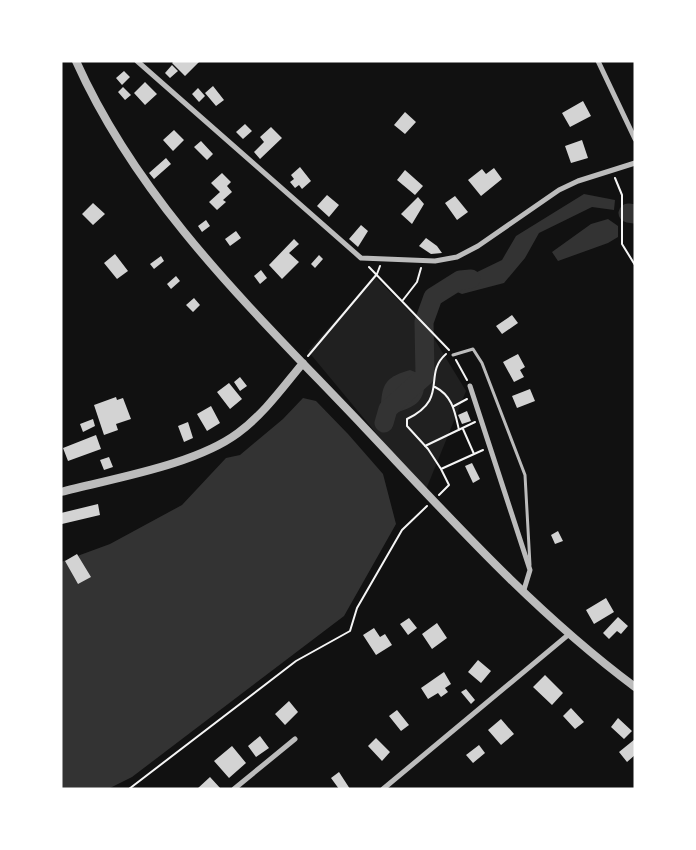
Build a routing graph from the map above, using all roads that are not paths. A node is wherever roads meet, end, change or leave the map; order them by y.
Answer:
1 (76, 61) edge
2 (137, 61) edge
3 (598, 61) edge
4 (635, 139) edge
5 (635, 163) edge
6 (454, 355) dead end
7 (303, 363) junction
8 (470, 386) dead end
9 (61, 492) edge
10 (530, 570) junction
11 (523, 594) junction
12 (568, 635) junction
13 (635, 687) edge
14 (295, 738) dead end
15 (234, 789) edge
16 (383, 789) edge

1 - 7 street
2 - 5 street
3 - 4 street
6 - 10 lane
7 - 9 street
7 - 11 street
8 - 10 street
10 - 11 street
11 - 12 street
12 - 13 street
12 - 16 street
14 - 15 street

